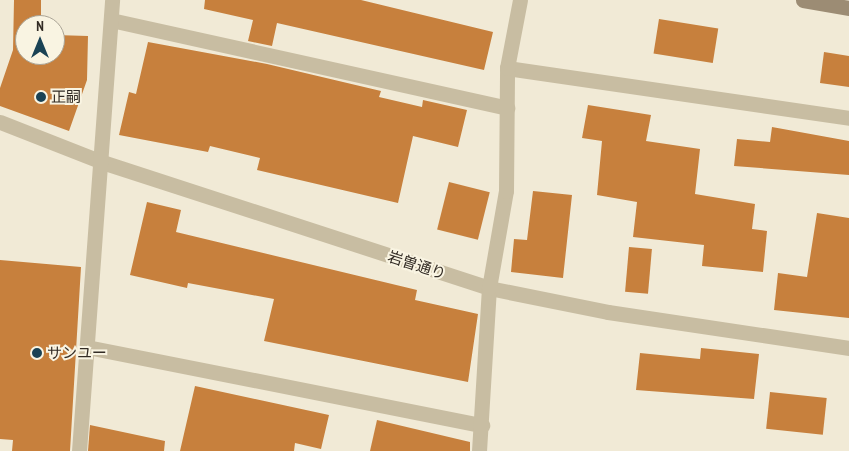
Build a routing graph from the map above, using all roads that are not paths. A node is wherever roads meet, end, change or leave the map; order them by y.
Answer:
1 (112, 0) edge
2 (520, 0) edge
3 (802, 0) edge
4 (849, 8) edge
5 (111, 20) junction
6 (507, 68) junction
7 (507, 108) junction
8 (849, 118) edge
9 (0, 122) edge
10 (102, 162) junction
11 (489, 288) junction
12 (87, 347) junction
13 (849, 348) edge
14 (482, 425) junction
15 (79, 451) edge
16 (479, 451) edge

1 - 5 street
2 - 6 street
3 - 4 street
5 - 7 street
5 - 10 street
6 - 7 street
6 - 8 street
7 - 11 street
9 - 10 street, 岩曽通り
10 - 11 street, 岩曽通り
10 - 12 street
11 - 13 street, 岩曽通り
11 - 14 street
12 - 14 street
12 - 15 street
14 - 16 street

